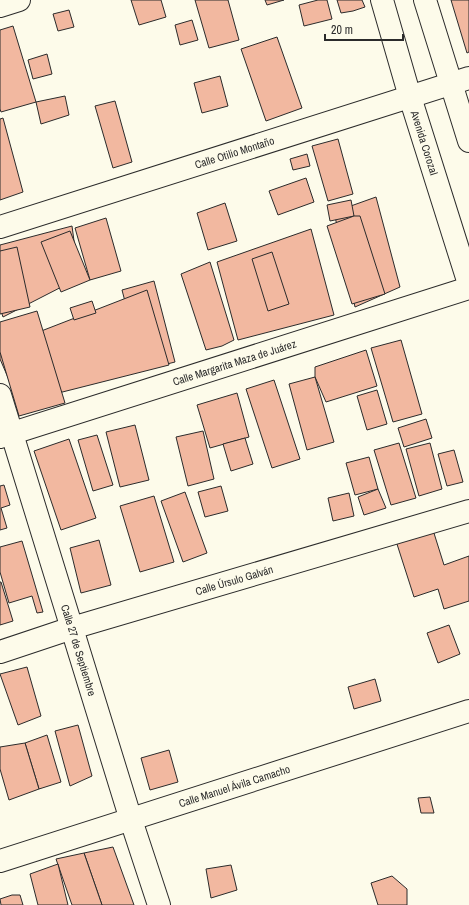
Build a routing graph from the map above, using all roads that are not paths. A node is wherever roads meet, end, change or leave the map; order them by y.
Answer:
1 (19, 0) edge
2 (382, 0) edge
3 (425, 0) edge
4 (0, 6) edge
5 (460, 81) edge
6 (410, 97) junction
7 (469, 141) edge
8 (0, 227) edge
9 (469, 284) edge
10 (469, 288) edge
11 (0, 395) edge
12 (6, 435) edge
13 (469, 511) edge
14 (72, 628) junction
15 (0, 652) edge
16 (469, 711) edge
17 (131, 820) junction
18 (0, 861) edge
19 (159, 905) edge

1 - 4 street
2 - 6 street, Avenida Corozal
3 - 5 street
5 - 6 street, Calle Otilio Montaño
5 - 7 street
6 - 8 street, Calle Otilio Montaño
6 - 9 street, Avenida Corozal
10 - 12 street, Calle Margarita Maza de Juárez
11 - 12 street, Calle 27 de Septiembre
12 - 14 street, Calle 27 de Septiembre
13 - 14 street, Calle Úrsulo Galván
14 - 15 street, Calle Úrsulo Galván
14 - 17 street, Calle 27 de Septiembre
16 - 17 street, Calle Manuel Ávila Camacho
17 - 18 street, Calle Manuel Ávila Camacho
17 - 19 street, Calle 27 de Septiembre

